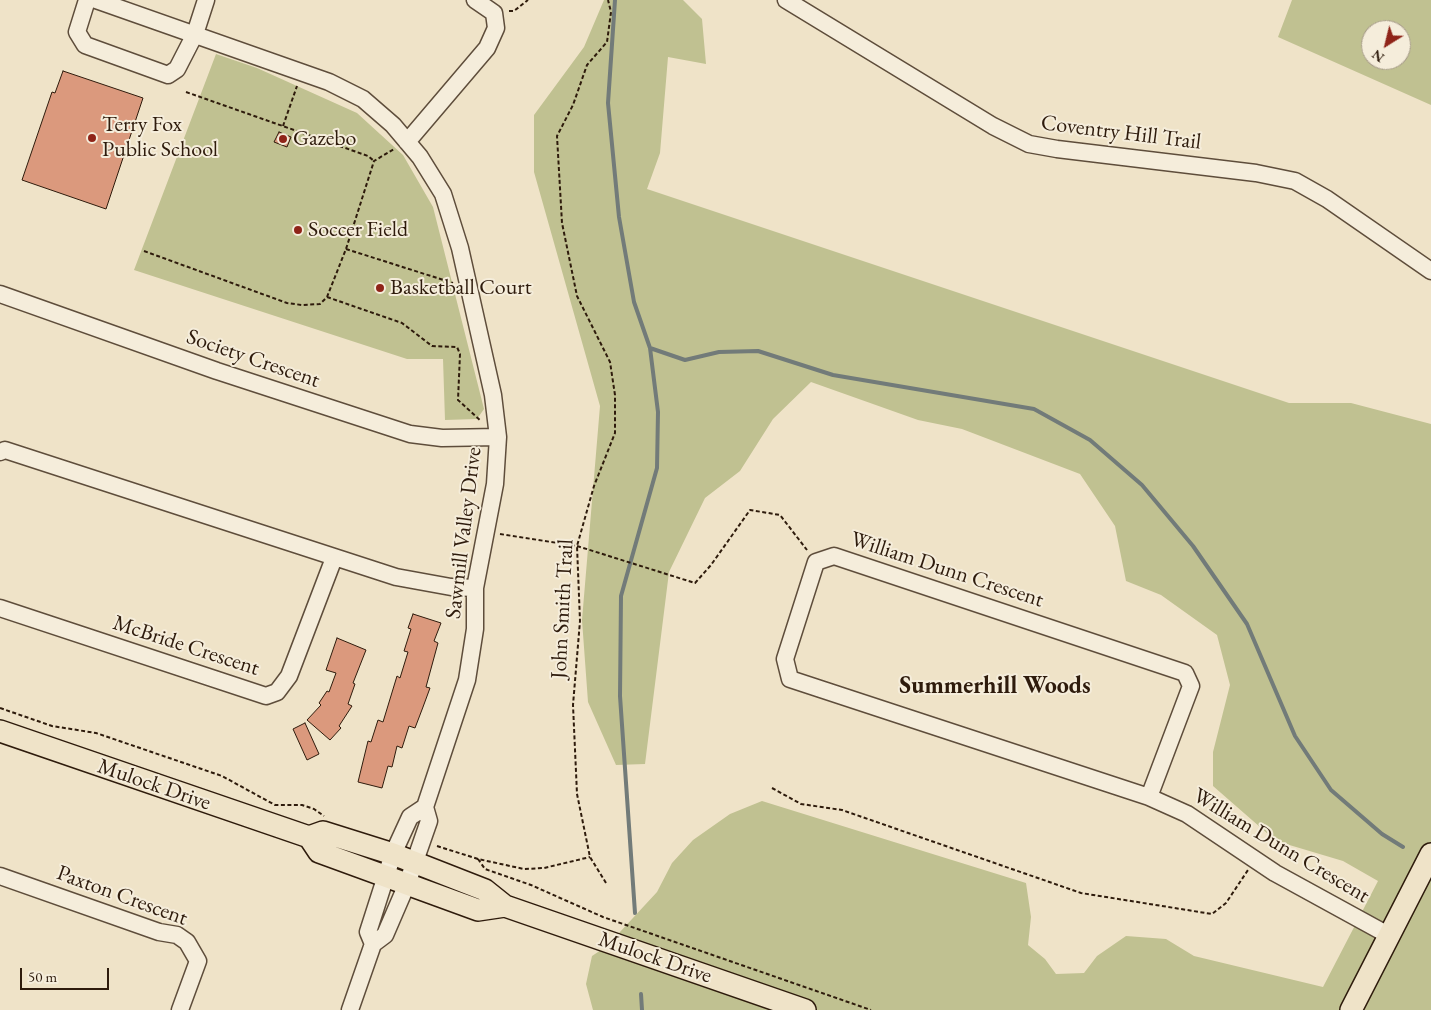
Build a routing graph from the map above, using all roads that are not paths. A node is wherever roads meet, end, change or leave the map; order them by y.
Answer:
1 (87, 0) edge
2 (96, 0) edge
3 (206, 0) edge
4 (475, 0) edge
5 (786, 0) edge
6 (195, 34) junction
7 (407, 142) junction
8 (1431, 271) edge
9 (0, 294) edge
10 (498, 437) junction
11 (0, 452) edge
12 (334, 558) junction
13 (475, 588) junction
14 (0, 608) edge
15 (0, 731) edge
16 (1149, 797) junction
17 (425, 807) junction
18 (309, 837) junction
19 (393, 854) junction
20 (1431, 854) edge
21 (415, 862) junction
22 (0, 876) edge
23 (386, 877) junction
24 (407, 884) junction
25 (505, 906) junction
26 (1390, 936) junction
27 (373, 944) junction
28 (180, 1010) edge
29 (350, 1010) edge
30 (804, 1010) edge
31 (1351, 1010) edge

1 - 6 street
2 - 6 street, Sawmill Valley Drive
3 - 6 street
4 - 7 street
5 - 8 street, Coventry Hill Trail
6 - 7 street, Sawmill Valley Drive
7 - 10 street, Sawmill Valley Drive
9 - 10 street, Society Crescent
10 - 13 street, Sawmill Valley Drive
11 - 12 street
12 - 13 street
12 - 14 street, McBride Crescent
13 - 17 street, Sawmill Valley Drive
15 - 18 main road, Mulock Drive
16 - 16 street, William Dunn Crescent
16 - 26 street, William Dunn Crescent
17 - 19 street, Sawmill Valley Drive
17 - 21 street, Sawmill Valley Drive
18 - 19 main road, Mulock Drive
18 - 23 main road, Mulock Drive
19 - 21 main road, Mulock Drive
19 - 23 street, Sawmill Valley Drive
20 - 26 main road
21 - 24 street, Sawmill Valley Drive
21 - 25 main road, Mulock Drive
22 - 28 street, Paxton Crescent
23 - 24 main road, Mulock Drive
23 - 27 street, Sawmill Valley Drive
24 - 25 main road, Mulock Drive
24 - 27 street, Sawmill Valley Drive
25 - 30 main road, Mulock Drive
26 - 31 main road
27 - 29 street

